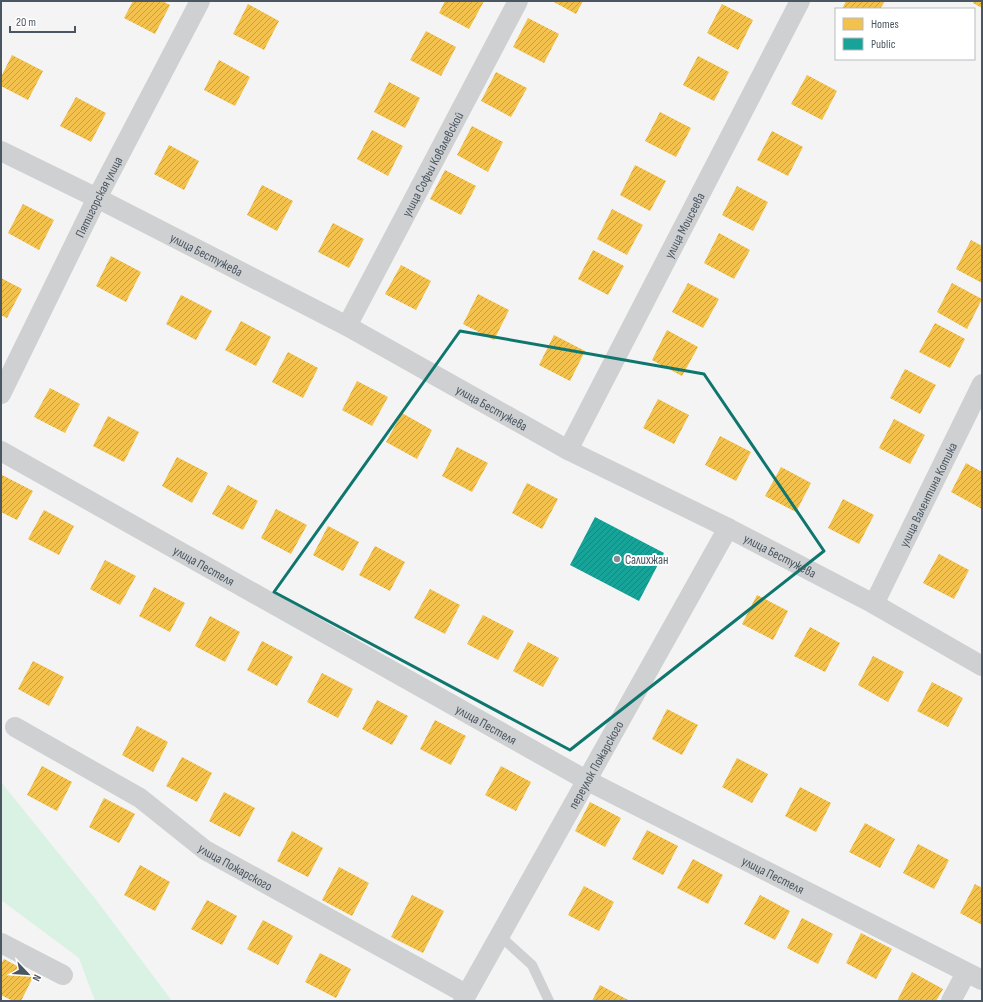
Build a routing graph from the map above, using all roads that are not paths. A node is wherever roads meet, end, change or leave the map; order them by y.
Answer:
1 (518, 1) edge
2 (800, 1) edge
3 (192, 4) edge
4 (1, 151) edge
5 (97, 198) junction
6 (347, 326) junction
7 (982, 384) edge
8 (1, 394) edge
9 (568, 450) junction
10 (1, 451) edge
11 (728, 528) junction
12 (874, 604) junction
13 (982, 666) edge
14 (15, 727) dead end
15 (586, 780) junction
16 (499, 935) junction
17 (1, 943) edge
18 (63, 975) dead end
19 (974, 977) edge
20 (464, 997) edge
21 (549, 1001) edge
22 (951, 1001) edge

1 - 6 street, улица Софьи Ковалевской
2 - 9 street, улица Моисеева
3 - 5 street, Пятигорская улица
4 - 5 street, улица Бестужева
5 - 6 street, улица Бестужева
5 - 8 street, Пятигорская улица
6 - 9 street, улица Бестужева
7 - 12 street, улица Валентина Котика
9 - 11 street, улица Бестужева
10 - 15 street, улица Пестеля
11 - 12 street, улица Бестужева
11 - 15 street, переулок Пожарского
12 - 13 street, улица Бестужева
14 - 20 street, улица Пожарского
15 - 16 street, переулок Пожарского
15 - 19 street, улица Пестеля
16 - 20 street, переулок Пожарского
16 - 21 lane
17 - 18 street
19 - 22 street

